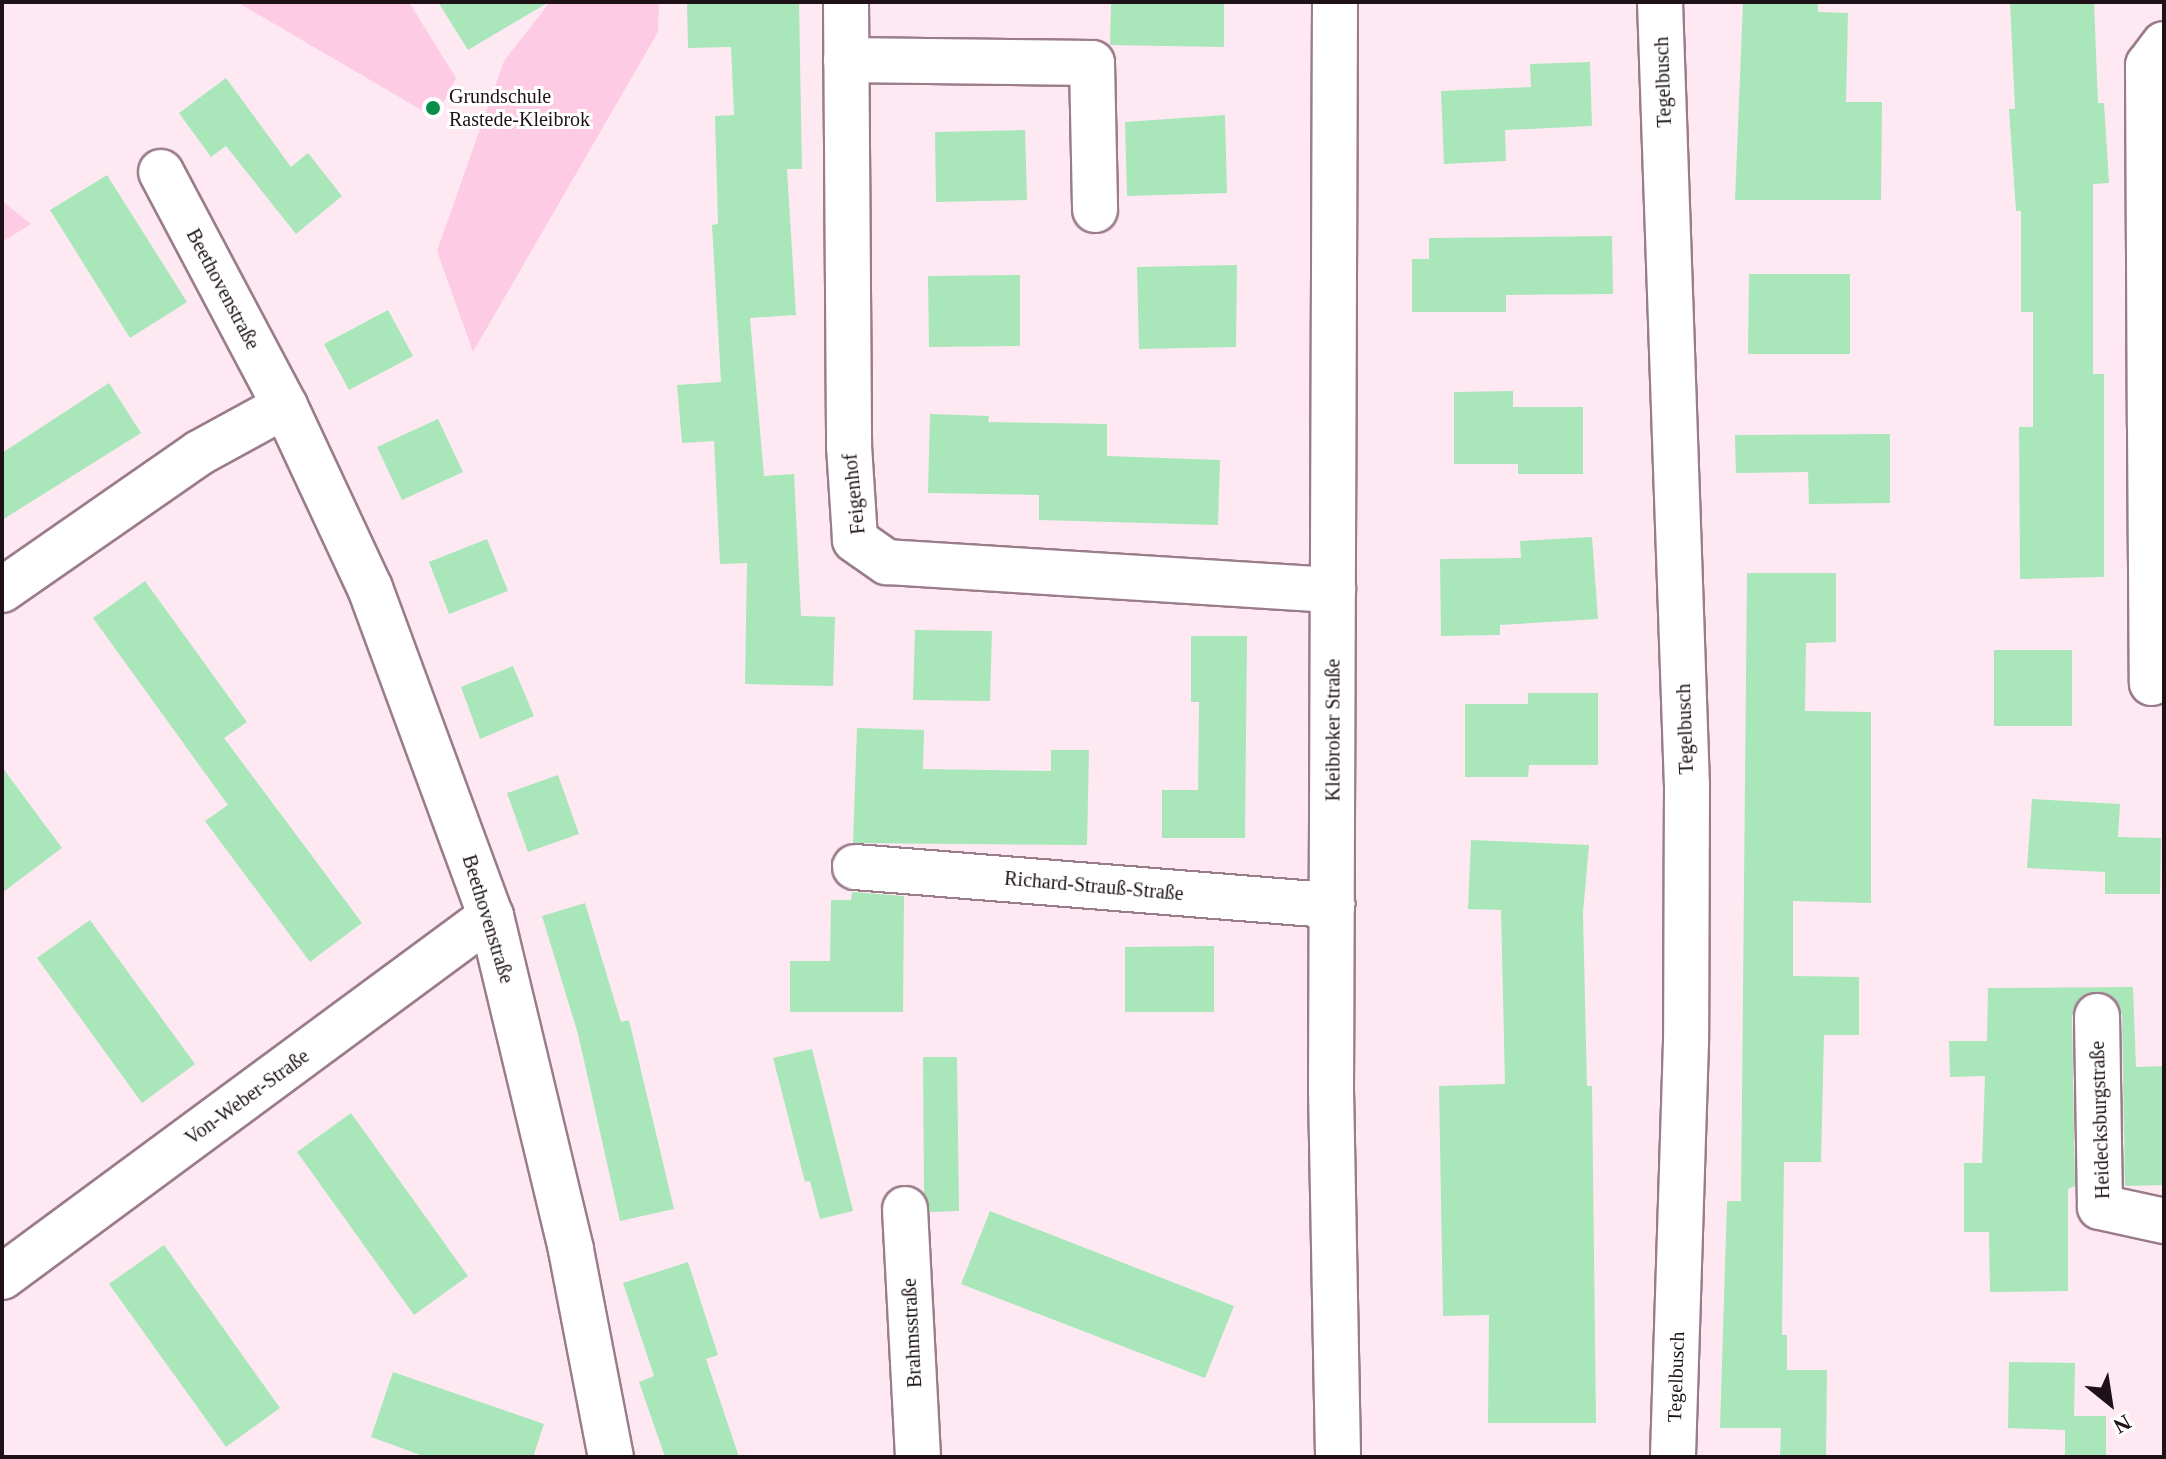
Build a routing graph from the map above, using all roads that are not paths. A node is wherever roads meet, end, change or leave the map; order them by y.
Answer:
1 (846, 2) edge
2 (1335, 2) edge
3 (1660, 2) edge
4 (2164, 44) edge
5 (846, 60) junction
6 (161, 172) dead end
7 (1095, 210) dead end
8 (285, 406) junction
9 (2157, 426) edge
10 (2, 590) edge
11 (1333, 590) junction
12 (2152, 683) dead end
13 (855, 867) dead end
14 (1332, 905) junction
15 (491, 916) junction
16 (2097, 1016) dead end
17 (905, 1209) dead end
18 (2164, 1221) edge
19 (2, 1277) edge
20 (611, 1457) edge
21 (918, 1457) edge
22 (1338, 1457) edge
23 (1673, 1457) edge

1 - 5 street, Feigenhof
2 - 11 street, Kleibroker Straße
3 - 23 street, Tegelbusch
4 - 9 street
5 - 7 street
5 - 11 street, Feigenhof
6 - 8 street, Beethovenstraße
8 - 10 street
8 - 15 street, Beethovenstraße
9 - 12 street
11 - 14 street, Kleibroker Straße
13 - 14 street, Richard-Strauß-Straße
14 - 22 street, Kleibroker Straße
15 - 19 street, Von-Weber-Straße
15 - 20 street, Beethovenstraße
16 - 18 street, Heidecksburgstraße
17 - 21 street, Brahmsstraße

